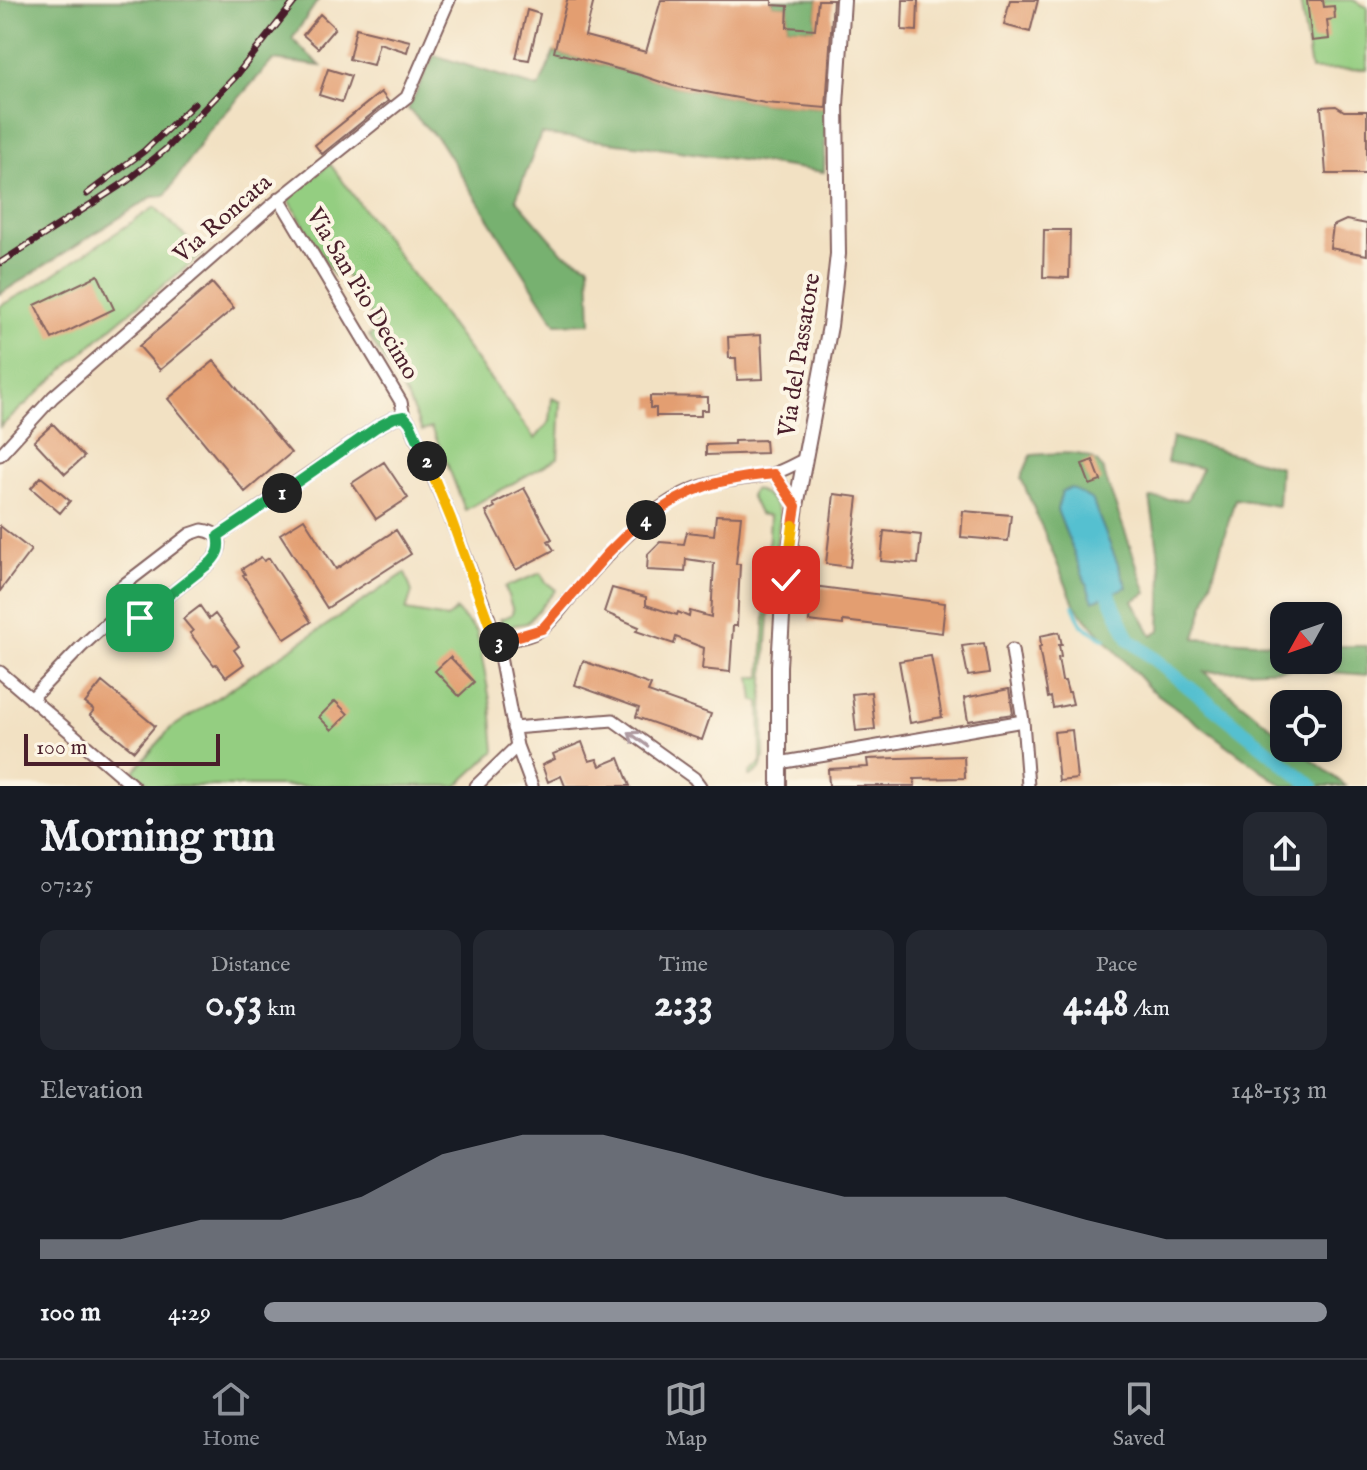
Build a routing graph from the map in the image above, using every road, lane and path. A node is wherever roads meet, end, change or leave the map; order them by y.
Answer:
1 (449, 0) edge
2 (843, 0) edge
3 (279, 198) junction
4 (404, 416) junction
5 (0, 455) edge
6 (805, 459) junction
7 (774, 474) junction
8 (796, 506) junction
9 (218, 536) junction
10 (117, 614) junction
11 (496, 643) junction
12 (1012, 650) dead end
13 (0, 672) edge
14 (31, 699) junction
15 (1023, 721) junction
16 (513, 728) junction
17 (517, 746) junction
18 (779, 763) junction
19 (133, 786) edge
20 (476, 786) edge
21 (532, 786) edge
22 (700, 786) edge
23 (779, 786) edge
24 (1028, 786) edge

1 - 3 street, Via Roncata
2 - 6 street, Via del Passatore
3 - 4 street, Via San Pio Decimo
3 - 5 street, Via Roncata
4 - 9 street
4 - 11 street, Via San Pio Decimo
6 - 7 street
6 - 8 street, Via del Passatore
7 - 8 street
7 - 11 street
8 - 18 street, Via del Passatore
9 - 10 street
9 - 10 street
10 - 14 street
11 - 16 street, Via San Pio Decimo
12 - 15 street
13 - 14 street
14 - 19 street
15 - 18 street
15 - 24 street
16 - 17 street, Via San Pio Decimo
22 -> 16 street
17 - 20 street
17 - 21 street, Via San Pio Decimo
18 - 23 street, Via del Passatore

